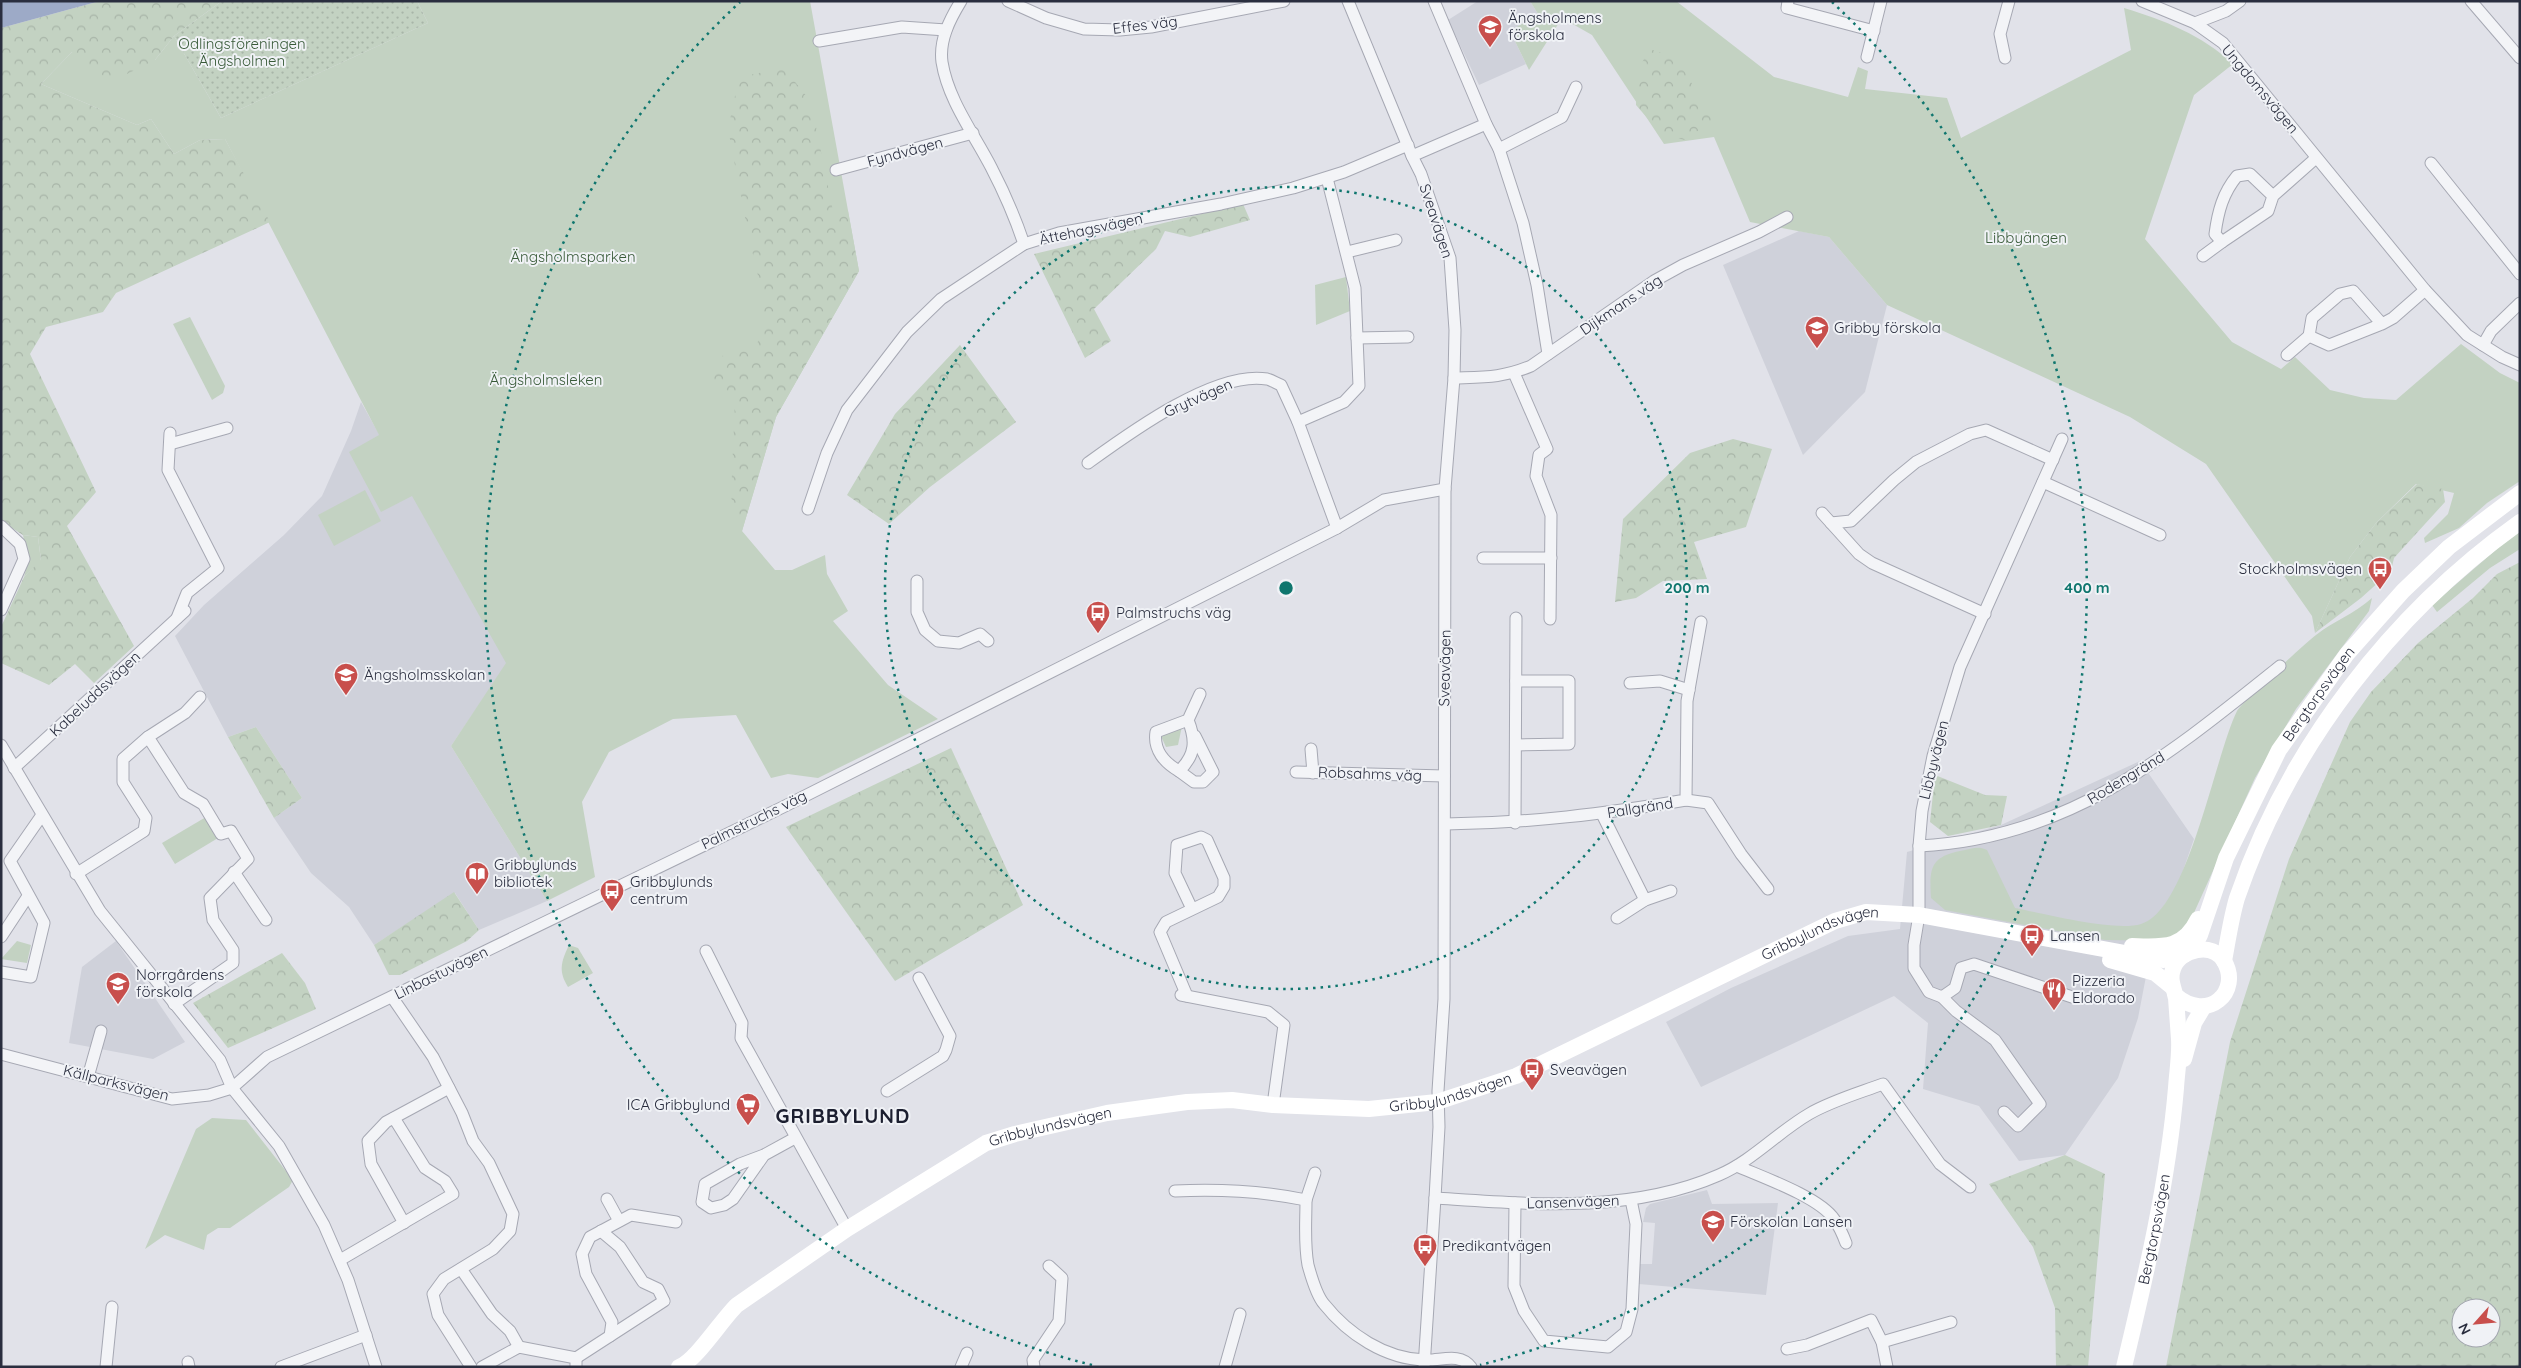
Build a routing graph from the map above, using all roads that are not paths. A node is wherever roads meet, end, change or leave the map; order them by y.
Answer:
1 (961, 1) edge
2 (1008, 1) edge
3 (1284, 1) edge
4 (1434, 1) edge
5 (1788, 1) edge
6 (1881, 1) edge
7 (2009, 1) edge
8 (2142, 1) edge
9 (2240, 1) edge
10 (2471, 1) edge
11 (1350, 2) edge
12 (2195, 23) junction
13 (946, 30) junction
14 (1874, 31) junction
15 (819, 41) dead end
16 (1867, 57) dead end
17 (2004, 58) dead end
18 (2520, 58) edge
19 (1576, 87) dead end
20 (1486, 124) junction
21 (973, 133) junction
22 (1499, 149) junction
23 (1410, 150) junction
24 (2316, 158) junction
25 (2431, 163) dead end
26 (836, 170) dead end
27 (1327, 178) junction
28 (2273, 196) junction
29 (1787, 217) dead end
30 (1396, 240) dead end
31 (2222, 242) junction
32 (1024, 244) junction
33 (1346, 252) junction
34 (2203, 256) dead end
35 (2520, 274) edge
36 (2425, 290) junction
37 (2520, 303) edge
38 (2382, 324) junction
39 (2309, 336) junction
40 (1408, 337) dead end
41 (1357, 338) junction
42 (2483, 345) junction
43 (1548, 354) junction
44 (2287, 355) dead end
45 (2520, 365) edge
46 (1514, 373) junction
47 (1454, 378) junction
48 (1298, 422) junction
49 (227, 428) dead end
50 (2062, 439) dead end
51 (2053, 460) junction
52 (1088, 463) dead end
53 (2043, 482) junction
54 (1445, 489) junction
55 (2520, 494) edge
56 (808, 509) dead end
57 (1822, 513) dead end
58 (2520, 522) edge
59 (1831, 523) junction
60 (1, 526) edge
61 (1337, 528) junction
62 (2160, 535) dead end
63 (1483, 558) dead end
64 (1550, 558) junction
65 (917, 581) dead end
66 (1, 610) edge
67 (185, 611) dead end
68 (1985, 614) junction
69 (1516, 618) dead end
70 (1550, 619) dead end
71 (176, 620) junction
72 (1701, 622) dead end
73 (988, 641) dead end
74 (2280, 666) dead end
75 (1516, 681) junction
76 (1630, 683) dead end
77 (1689, 690) junction
78 (1200, 694) dead end
79 (200, 697) dead end
80 (1188, 720) junction
81 (1193, 735) junction
82 (148, 737) junction
83 (1, 745) edge
84 (1516, 745) junction
85 (1311, 749) dead end
86 (14, 768) junction
87 (1180, 771) junction
88 (1296, 772) dead end
89 (1314, 772) junction
90 (1444, 776) junction
91 (1686, 800) junction
92 (1602, 814) junction
93 (42, 816) junction
94 (1515, 823) junction
95 (1446, 824) junction
96 (1919, 846) junction
97 (2226, 858) junction
98 (657, 866) joint
99 (234, 872) junction
100 (76, 874) junction
101 (1768, 889) dead end
102 (1671, 891) dead end
103 (28, 896) junction
104 (1645, 900) junction
105 (1192, 909) junction
106 (1919, 915) junction
107 (1617, 918) dead end
108 (266, 920) dead end
109 (1, 937) edge
110 (2072, 943) junction
111 (706, 951) dead end
112 (2188, 953) junction
113 (2224, 961) junction
114 (1, 972) edge
115 (919, 978) dead end
116 (2173, 990) junction
117 (392, 997) junction
118 (1942, 997) junction
119 (2075, 998) dead end
120 (174, 1004) junction
121 (2203, 1008) junction
122 (100, 1031) dead end
123 (1, 1054) edge
124 (88, 1077) junction
125 (232, 1088) junction
126 (449, 1088) junction
127 (2176, 1090) junction
128 (887, 1091) dead end
129 (1437, 1102) junction
130 (1273, 1105) junction
131 (2004, 1112) dead end
132 (394, 1118) junction
133 (795, 1138) junction
134 (764, 1155) junction
135 (1738, 1166) junction
136 (1315, 1173) dead end
137 (1970, 1187) dead end
138 (1175, 1191) dead end
139 (1435, 1198) junction
140 (607, 1200) dead end
141 (1306, 1200) junction
142 (1631, 1200) junction
143 (1515, 1203) junction
144 (619, 1221) junction
145 (404, 1222) junction
146 (676, 1222) dead end
147 (847, 1228) junction
148 (601, 1230) junction
149 (1846, 1243) dead end
150 (340, 1260) junction
151 (1049, 1266) dead end
152 (461, 1270) junction
153 (112, 1307) dead end
154 (1240, 1314) dead end
155 (1952, 1322) dead end
156 (366, 1335) junction
157 (610, 1336) junction
158 (1882, 1342) junction
159 (519, 1347) junction
160 (1787, 1348) dead end
161 (967, 1353) dead end
162 (576, 1363) edge
163 (1424, 1364) edge
164 (106, 1367) edge
165 (281, 1367) edge
166 (376, 1367) edge
167 (470, 1367) edge
168 (482, 1367) edge
169 (679, 1367) edge
170 (961, 1367) edge
171 (1034, 1367) edge
172 (1225, 1367) edge
173 (1471, 1367) edge
174 (1887, 1367) edge
175 (2124, 1367) edge

1 - 13 street
2 - 3 street, Effes väg
4 - 20 street
5 - 14 street
6 - 14 street
7 - 17 street
8 - 12 street, Ungdomsvägen
9 - 12 street
10 - 18 street
11 - 23 street, Sveavägen
12 - 24 street, Ungdomsvägen
13 - 15 street
13 - 21 street
14 - 16 street
19 - 22 street
20 - 22 street
20 - 23 street
21 - 26 street, Fyndvägen
21 - 32 street
22 - 43 street
23 - 27 street, Ättehagsvägen
23 - 47 street, Sveavägen
24 - 28 street
24 - 36 street, Ungdomsvägen
25 - 35 street
27 - 32 street, Ättehagsvägen
27 - 33 street
28 - 31 street
28 - 31 street
29 - 43 street, Dijkmans väg
30 - 33 street
31 - 34 street
32 - 56 street, Ättehagsvägen
33 - 41 street
36 - 38 street
36 - 42 street, Ungdomsvägen
37 - 42 street
38 - 39 street
38 - 39 street
39 - 44 street
40 - 41 street
41 - 48 street
42 - 45 street, Ungdomsvägen
43 - 46 street, Dijkmans väg
46 - 47 street, Dijkmans väg
46 - 64 street
47 - 54 street, Sveavägen
48 - 52 street, Grytvägen
48 - 61 street, Grytvägen
49 - 71 street, Kabeluddsvägen
50 - 51 street, Libbyvägen
51 - 53 street, Libbyvägen
51 - 59 street
53 - 62 street
53 - 68 street, Libbyvägen
54 - 61 street, Palmstruchs väg
54 - 90 street, Sveavägen
55 - 97 street, Bergtorpsvägen
57 - 59 street
58 - 113 street, Bergtorpsvägen
59 - 68 street
60 - 66 street
61 - 98 street, Palmstruchs väg
63 - 64 street
64 - 70 street
65 - 73 street
67 - 71 street, Kabeluddsvägen
68 - 96 street, Libbyvägen
69 - 75 street
71 - 86 street, Kabeluddsvägen
72 - 77 street, Pallgränd
74 - 96 street, Rodengränd
75 - 84 street
75 - 84 street
76 - 77 street
77 - 91 street, Pallgränd
78 - 80 street
79 - 82 street
80 - 81 street
80 - 87 street
81 - 87 street
81 - 87 street
82 - 99 street
82 - 100 street
83 - 86 street
84 - 94 street
85 - 89 street
86 - 93 street
88 - 89 street, Robsahms väg
89 - 90 street, Robsahms väg
90 - 95 street, Sveavägen
91 - 92 street, Pallgränd
91 - 101 street
92 - 94 street, Pallgränd
92 - 104 street
93 - 100 street
93 - 103 street
94 - 95 street, Pallgränd
95 - 129 street, Sveavägen
96 - 106 street, Libbyvägen
97 - 110 street
97 - 112 street, Bergtorpsvägen
98 - 117 street, Linbastuvägen
99 - 108 street
99 - 120 street
100 - 120 street
102 - 104 street
103 - 109 street
103 - 114 street
104 - 107 street
105 - 105 street
105 - 130 street
106 - 110 street, Gribbylundsvägen
106 - 118 street, Libbyvägen
106 - 129 street, Gribbylundsvägen
110 - 112 street, Gribbylundsvägen
110 - 116 street, Gribbylundsvägen
111 - 133 street
112 - 113 street
112 - 116 street, Bergtorpsvägen
113 - 121 street, Bergtorpsvägen
115 - 128 street
116 - 121 street
116 - 127 street, Bergtorpsvägen
117 - 125 street, Linbastuvägen
117 - 126 street
118 - 119 street
118 - 131 street, Libbyvägen
120 - 125 street
121 - 127 street, Bergtorpsvägen
122 - 124 street
123 - 124 street, Källparksvägen
124 - 125 street, Källparksvägen
125 - 150 street
126 - 132 street
126 - 152 street
127 - 175 street, Bergtorpsvägen
129 - 130 street, Gribbylundsvägen
129 - 139 street, Sveavägen
130 - 147 street, Gribbylundsvägen
132 - 145 street
132 - 145 street
133 - 134 street
133 - 147 street
134 - 134 street
135 - 137 street, Lansenvägen
135 - 142 street, Lansenvägen
135 - 149 street
136 - 141 street
138 - 141 street
139 - 143 street, Lansenvägen
139 - 163 street, Sveavägen
140 - 144 street
141 - 163 street
142 - 143 street, Lansenvägen
142 - 143 street, Lansenvägen
144 - 146 street
144 - 148 street
145 - 150 street
147 - 169 street, Gribbylundsvägen
148 - 157 street
148 - 157 street
150 - 156 street
151 - 171 street
152 - 159 street
152 - 167 street
153 - 164 street
154 - 172 street
155 - 158 street
156 - 165 street
156 - 166 street
157 - 162 street
158 - 160 street
158 - 174 street
159 - 162 street
159 - 168 street
161 - 170 street
163 - 173 street

